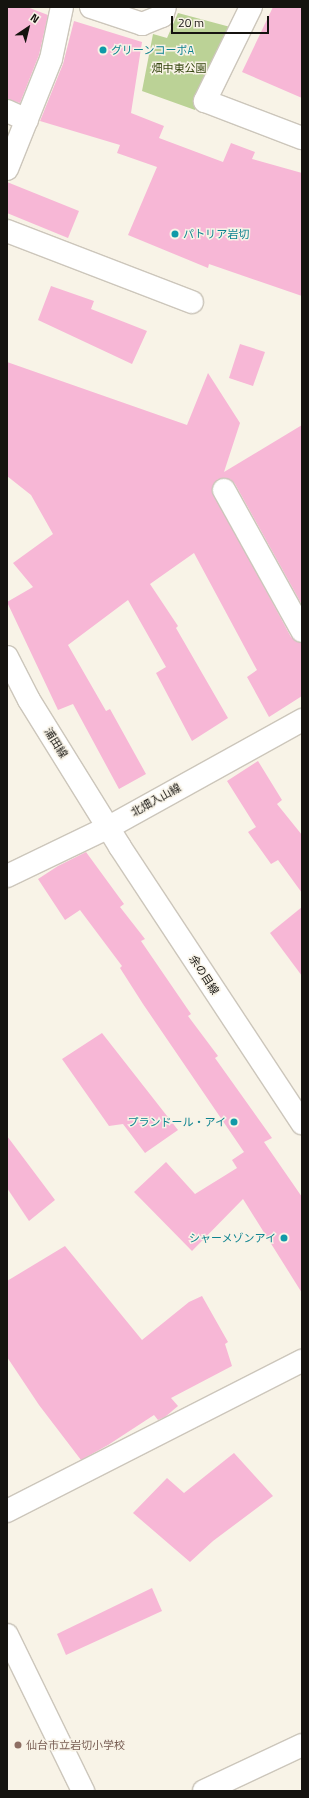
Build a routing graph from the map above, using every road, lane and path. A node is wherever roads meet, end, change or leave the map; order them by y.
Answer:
1 (62, 7) edge
2 (91, 7) edge
3 (165, 7) edge
4 (251, 7) edge
5 (7, 111) edge
6 (27, 120) junction
7 (302, 138) edge
8 (7, 169) edge
9 (7, 231) edge
10 (192, 302) dead end
11 (224, 490) dead end
12 (302, 631) edge
13 (7, 657) edge
14 (302, 720) edge
15 (108, 827) junction
16 (7, 876) edge
17 (300, 1115) edge
18 (302, 1361) edge
19 (7, 1512) edge
20 (7, 1635) edge
21 (302, 1745) edge
22 (83, 1791) edge
23 (204, 1791) edge

1 - 6 street
2 - 3 street
4 - 7 street
5 - 6 street
6 - 8 street
9 - 10 street
11 - 12 street
13 - 15 street, 浦田線
14 - 15 street, 北畑入山線
15 - 16 street, 北畑入山線
15 - 17 street, 余の目線
18 - 19 street
20 - 22 street
21 - 23 street

